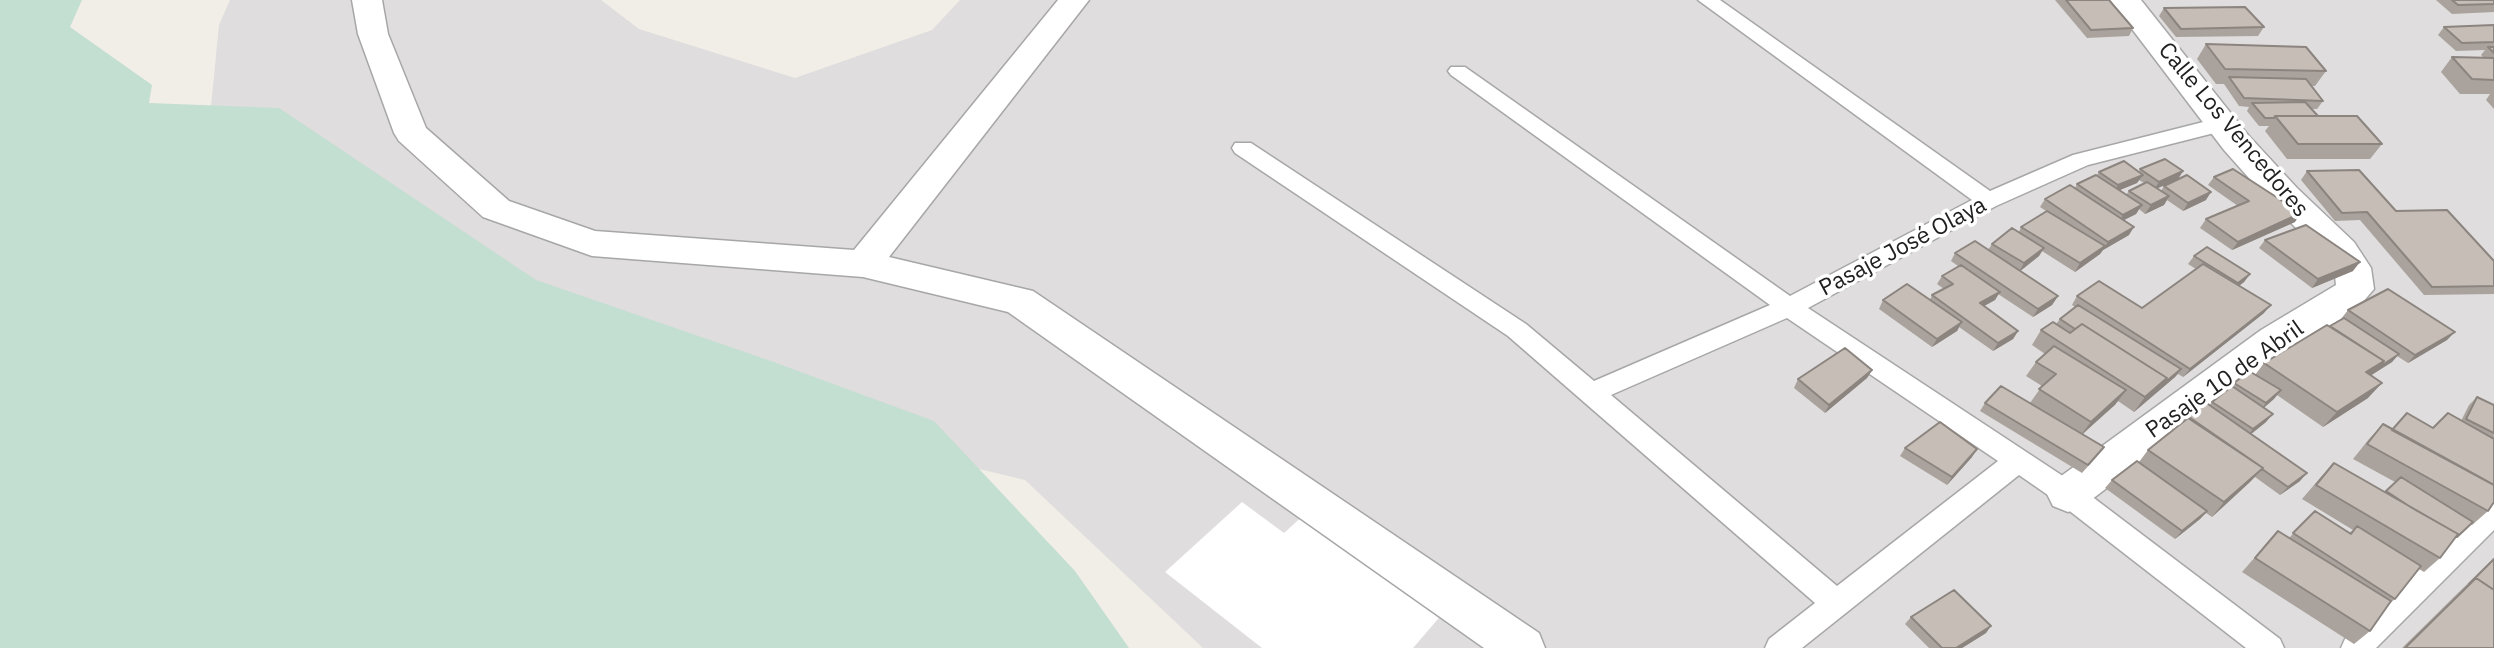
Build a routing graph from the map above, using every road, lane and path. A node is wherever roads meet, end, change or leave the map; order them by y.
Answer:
1 (367, 0) edge
2 (1074, 0) edge
3 (1708, 0) edge
4 (2125, 0) edge
5 (1458, 71) dead end
6 (2223, 124) junction
7 (1243, 148) dead end
8 (1988, 201) junction
9 (2347, 256) joint
10 (863, 264) junction
11 (1789, 307) junction
12 (1591, 393) junction
13 (2018, 461) junction
14 (2068, 494) junction
15 (2494, 512) edge
16 (1835, 603) junction
17 (1522, 648) edge
18 (1780, 648) edge
19 (2269, 648) edge
20 (2356, 648) edge

1 - 10 street
2 - 10 street
3 - 8 lane
4 - 6 street, Calle Los Vencedores
5 - 11 lane
6 - 8 lane, Pasaje José Olaya
6 - 9 street, Calle Los Vencedores
7 - 12 lane
8 - 11 lane, Pasaje José Olaya
9 - 14 street, Pasaje 10 de Abril
10 - 17 street
11 - 12 lane, Pasaje José Olaya
11 - 13 lane
12 - 16 lane
13 - 14 lane
13 - 16 lane
14 - 19 lane
15 - 20 lane
16 - 18 lane

